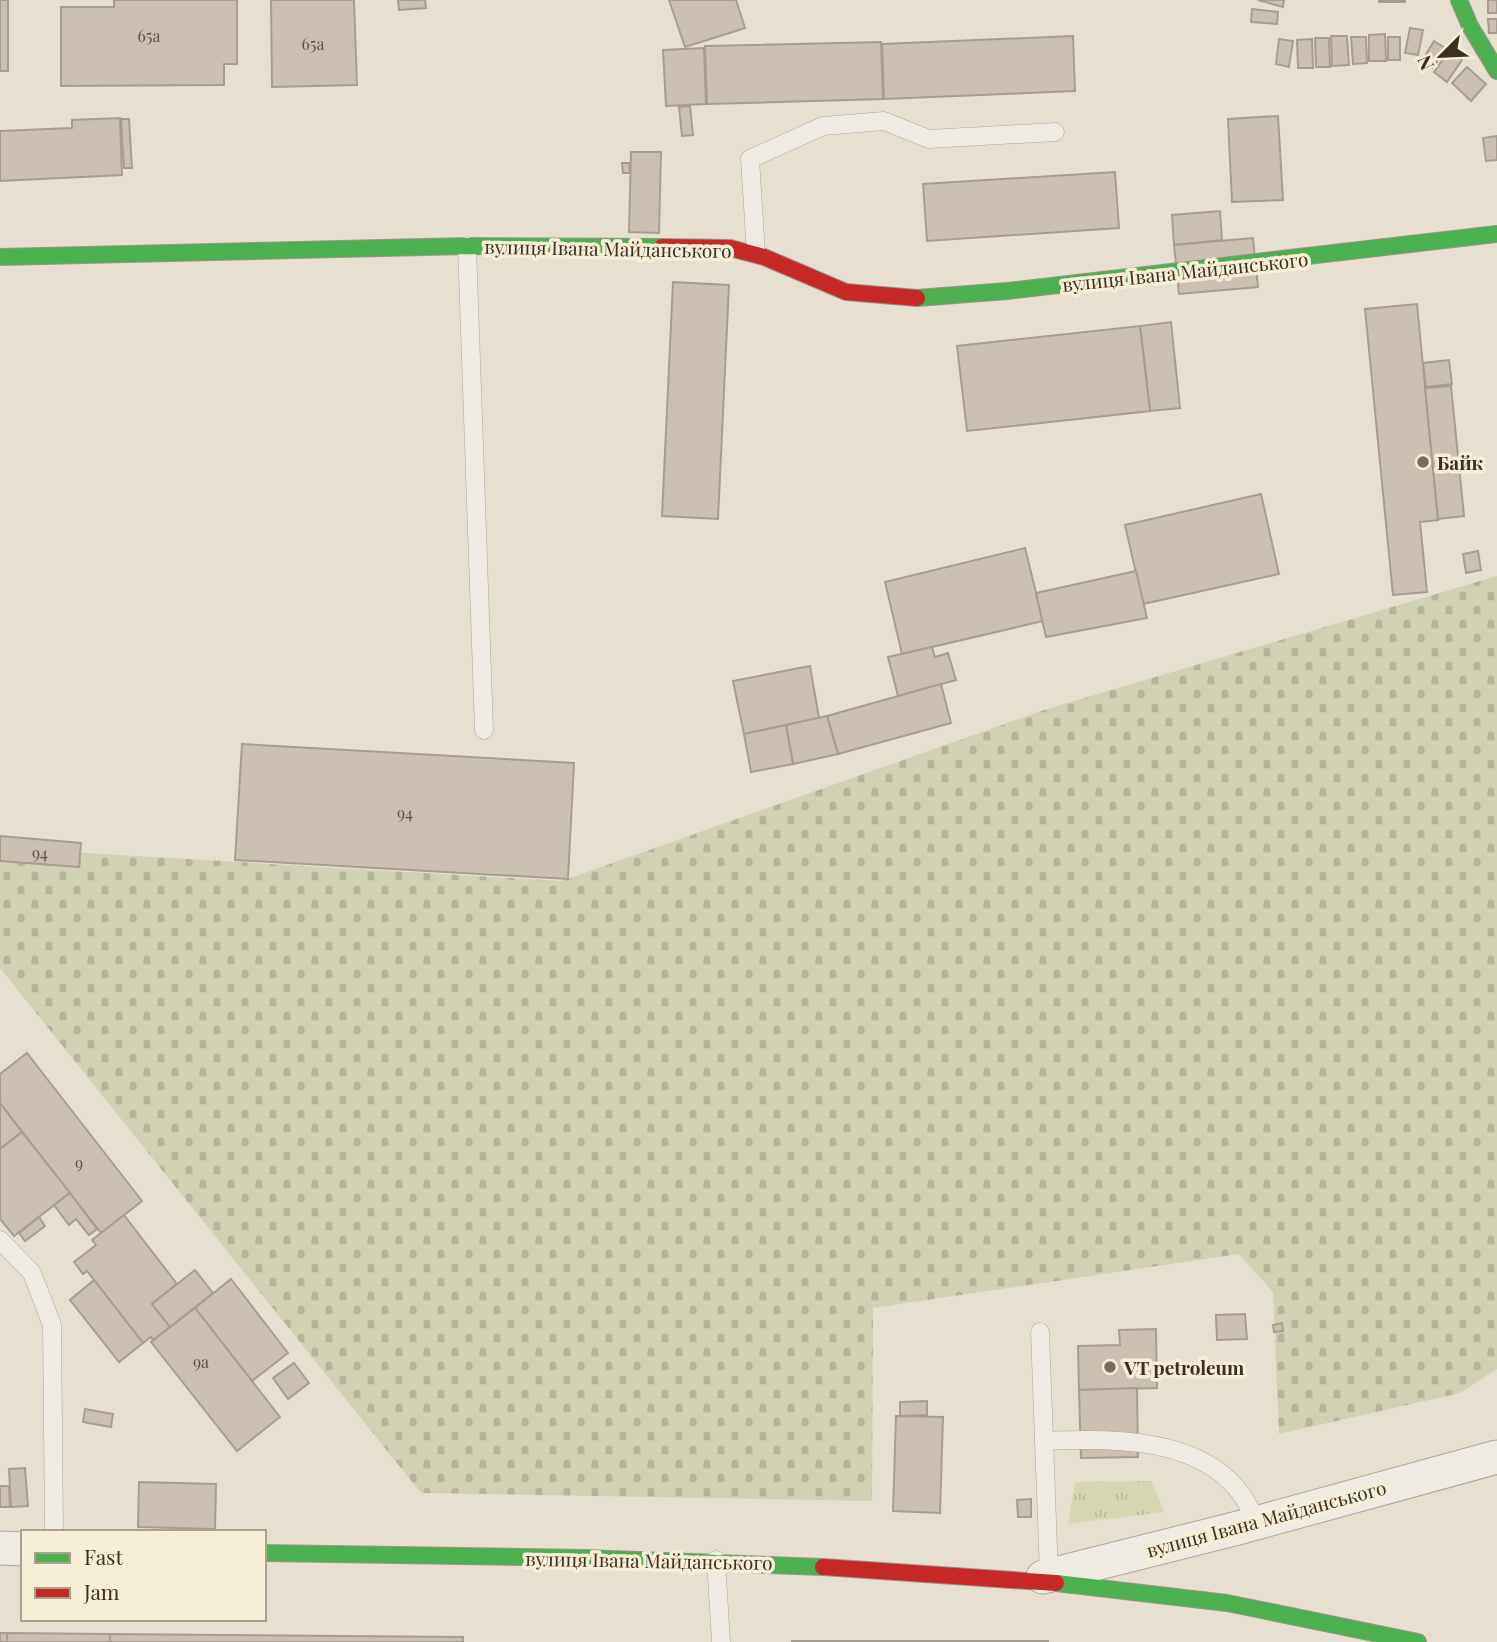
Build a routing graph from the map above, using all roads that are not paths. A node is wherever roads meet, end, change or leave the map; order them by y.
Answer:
1 (1459, 0) edge
2 (1497, 71) edge
3 (1055, 132) dead end
4 (1497, 234) edge
5 (467, 246) junction
6 (756, 253) junction
7 (0, 257) edge
8 (484, 730) dead end
9 (0, 1240) edge
10 (1040, 1332) dead end
11 (1044, 1441) junction
12 (1497, 1457) edge
13 (1256, 1523) junction
14 (54, 1530) edge
15 (0, 1548) edge
16 (21, 1549) edge
17 (266, 1552) edge
18 (716, 1560) junction
19 (1041, 1577) junction
20 (721, 1642) edge
21 (1418, 1642) edge

1 - 2 street
3 - 6 lane
4 - 6 street, вулиця Івана Майданського
5 - 6 street, вулиця Івана Майданського
5 - 7 street, вулиця Івана Майданського
5 - 8 lane
9 - 14 lane
10 - 11 lane
11 - 13 lane
11 - 19 lane
12 - 13 street, вулиця Івана Майданського
13 - 19 street, вулиця Івана Майданського
15 - 16 street
17 - 18 street, вулиця Івана Майданського
18 - 19 street, вулиця Івана Майданського
18 - 20 lane
19 - 21 street, вулиця Івана Майданського

